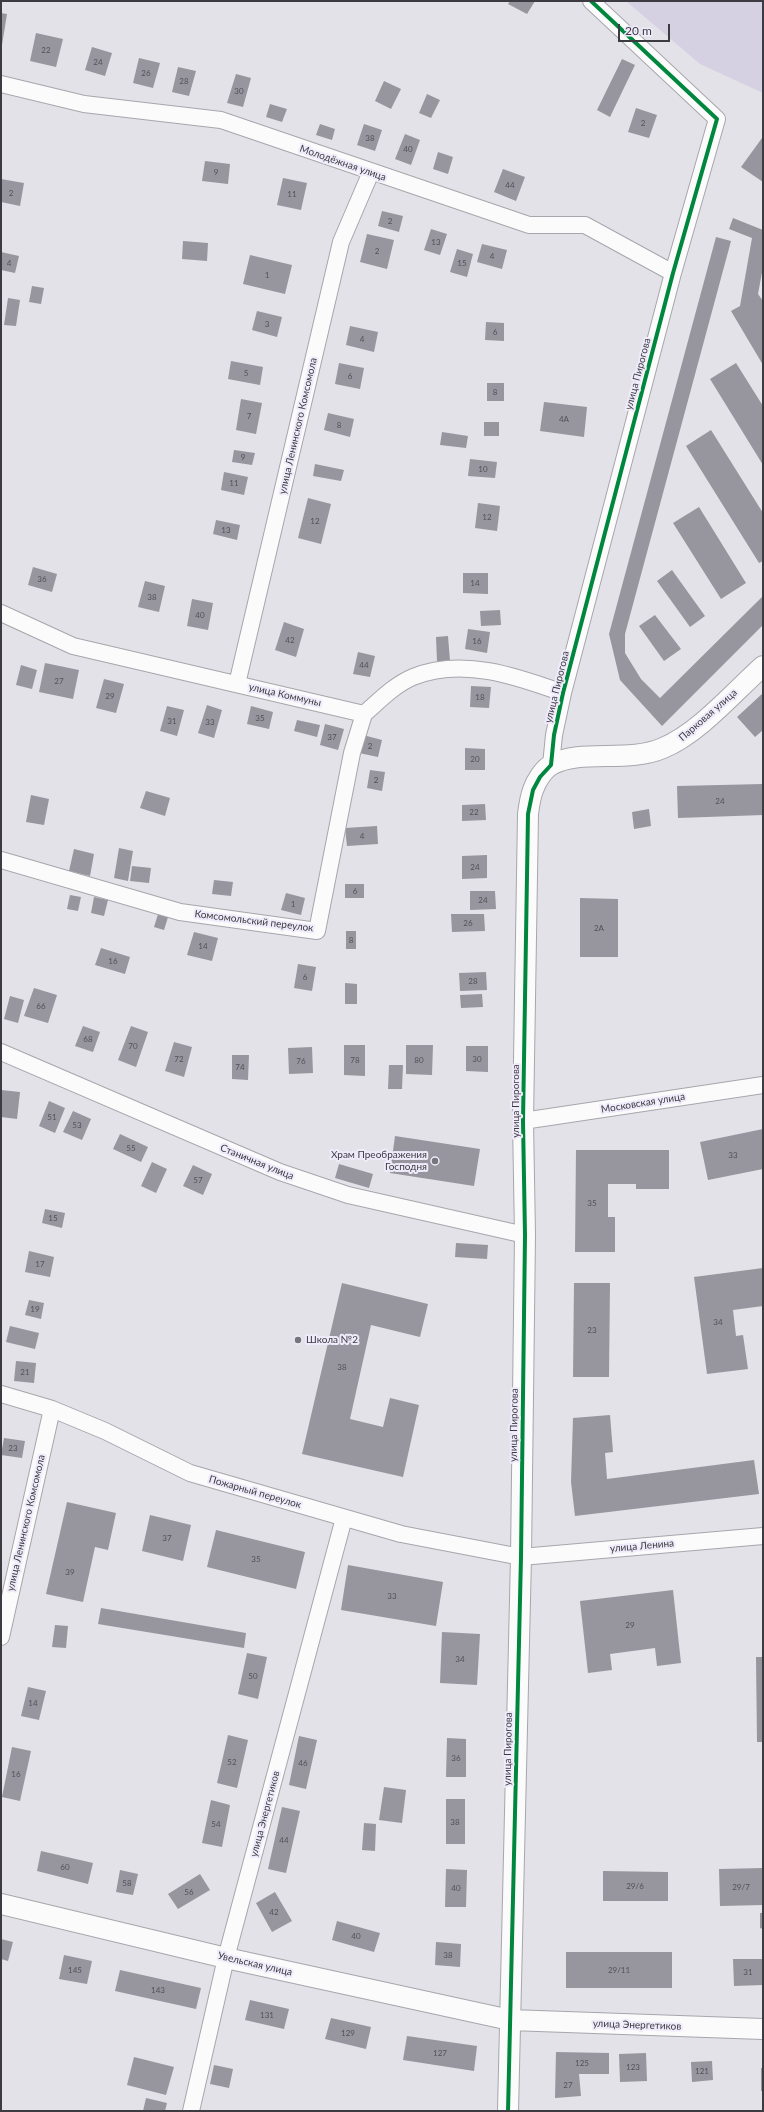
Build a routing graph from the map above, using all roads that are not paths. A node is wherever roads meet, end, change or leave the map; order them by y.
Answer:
1 (591, 1) edge
2 (1, 86) edge
3 (371, 172) junction
4 (673, 273) junction
5 (1, 613) edge
6 (763, 666) edge
7 (237, 684) junction
8 (563, 693) junction
9 (364, 714) junction
10 (552, 764) junction
11 (1, 860) edge
12 (1, 1052) edge
13 (763, 1085) edge
14 (523, 1121) junction
15 (525, 1236) junction
16 (1, 1394) edge
17 (52, 1409) junction
18 (344, 1518) junction
19 (763, 1536) edge
20 (521, 1556) junction
21 (1, 1636) edge
22 (1, 1904) edge
23 (226, 1958) junction
24 (510, 2020) junction
25 (763, 2029) edge
26 (191, 2111) edge
27 (508, 2111) edge

1 - 4 street, улица Пирогова
2 - 3 street, Молодёжная улица
3 - 4 street, Молодёжная улица
3 - 7 street, улица Ленинского Комсомола
4 - 8 street, улица Пирогова
5 - 7 street, улица Коммуны
6 - 10 street, Парковая улица
7 - 9 street, улица Коммуны
8 - 9 street
8 - 10 street, улица Пирогова
9 - 11 street, Комсомольский переулок
10 - 14 street, улица Пирогова
12 - 15 street, Станичная улица
13 - 14 street, Московская улица
14 - 15 street, улица Пирогова
15 - 20 street, улица Пирогова
16 - 17 street, Пожарный переулок
17 - 18 street, Пожарный переулок
17 - 21 street, улица Ленинского Комсомола
18 - 20 street, Пожарный переулок
18 - 23 street, улица Энергетиков
19 - 20 street, улица Ленина
20 - 24 street, улица Пирогова
22 - 23 street, Увельская улица
23 - 24 street, Увельская улица
23 - 26 street, улица Энергетиков
24 - 25 street, улица Энергетиков
24 - 27 street, улица Пирогова

